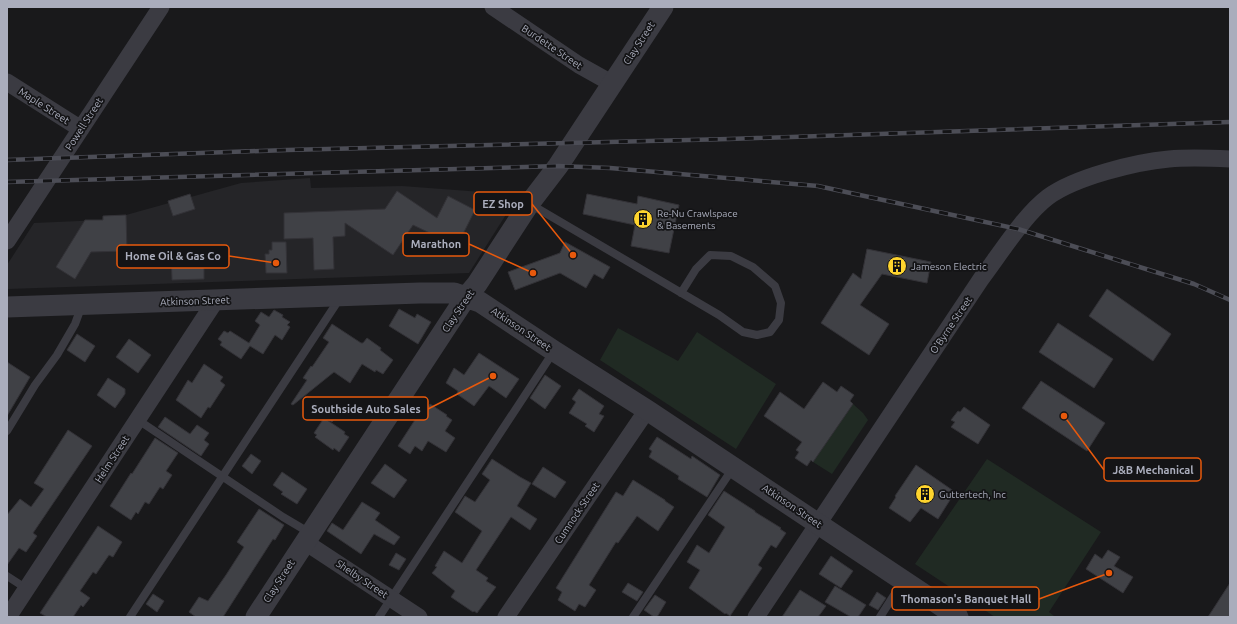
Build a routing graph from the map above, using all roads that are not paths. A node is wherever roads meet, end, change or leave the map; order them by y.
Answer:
1 (161, 7) edge
2 (494, 7) edge
3 (662, 7) edge
4 (7, 82) edge
5 (612, 84) junction
6 (81, 129) junction
7 (1230, 159) edge
8 (529, 204) junction
9 (7, 241) edge
10 (681, 293) junction
11 (342, 296) junction
12 (466, 297) junction
13 (216, 300) junction
14 (83, 304) junction
15 (7, 307) edge
16 (554, 351) junction
17 (647, 410) junction
18 (138, 420) junction
19 (7, 431) edge
20 (734, 468) junction
21 (223, 476) junction
22 (818, 524) junction
23 (307, 538) junction
24 (7, 576) edge
25 (903, 580) junction
26 (27, 589) junction
27 (392, 599) junction
28 (8, 617) edge
29 (130, 617) edge
30 (256, 617) edge
31 (379, 617) edge
32 (419, 617) edge
33 (506, 617) edge
34 (633, 617) edge
35 (756, 617) edge
36 (880, 617) edge
37 (958, 617) edge

1 - 6 street, Powell Street
2 - 5 street, Burdette Street
3 - 5 street, Clay Street
4 - 6 street, Maple Street
5 - 8 street, Clay Street
6 - 9 street, Powell Street
7 - 22 street, O'Byrne Street
8 - 10 lane
8 - 12 street, Clay Street
10 - 10 lane
11 - 12 street, Atkinson Street
11 - 13 street, Atkinson Street
11 - 21 lane
12 - 16 street, Atkinson Street
12 - 23 street, Clay Street
13 - 14 street, Atkinson Street
13 - 18 street, Helm Street
14 - 15 street, Atkinson Street
14 - 19 lane
16 - 17 street, Atkinson Street
16 - 27 lane
17 - 20 street, Atkinson Street
17 - 33 street, Cumnock Street
18 - 21 lane
18 - 26 street, Helm Street
20 - 22 street, Atkinson Street
20 - 34 lane
21 - 23 lane
21 - 29 lane
22 - 25 street, Atkinson Street
22 - 35 street, O'Byrne Street
23 - 27 street, Shelby Street
23 - 30 street, Clay Street
24 - 26 lane
25 - 36 lane
25 - 37 street, Atkinson Street
26 - 28 street, Helm Street
27 - 31 lane
27 - 32 street, Shelby Street

